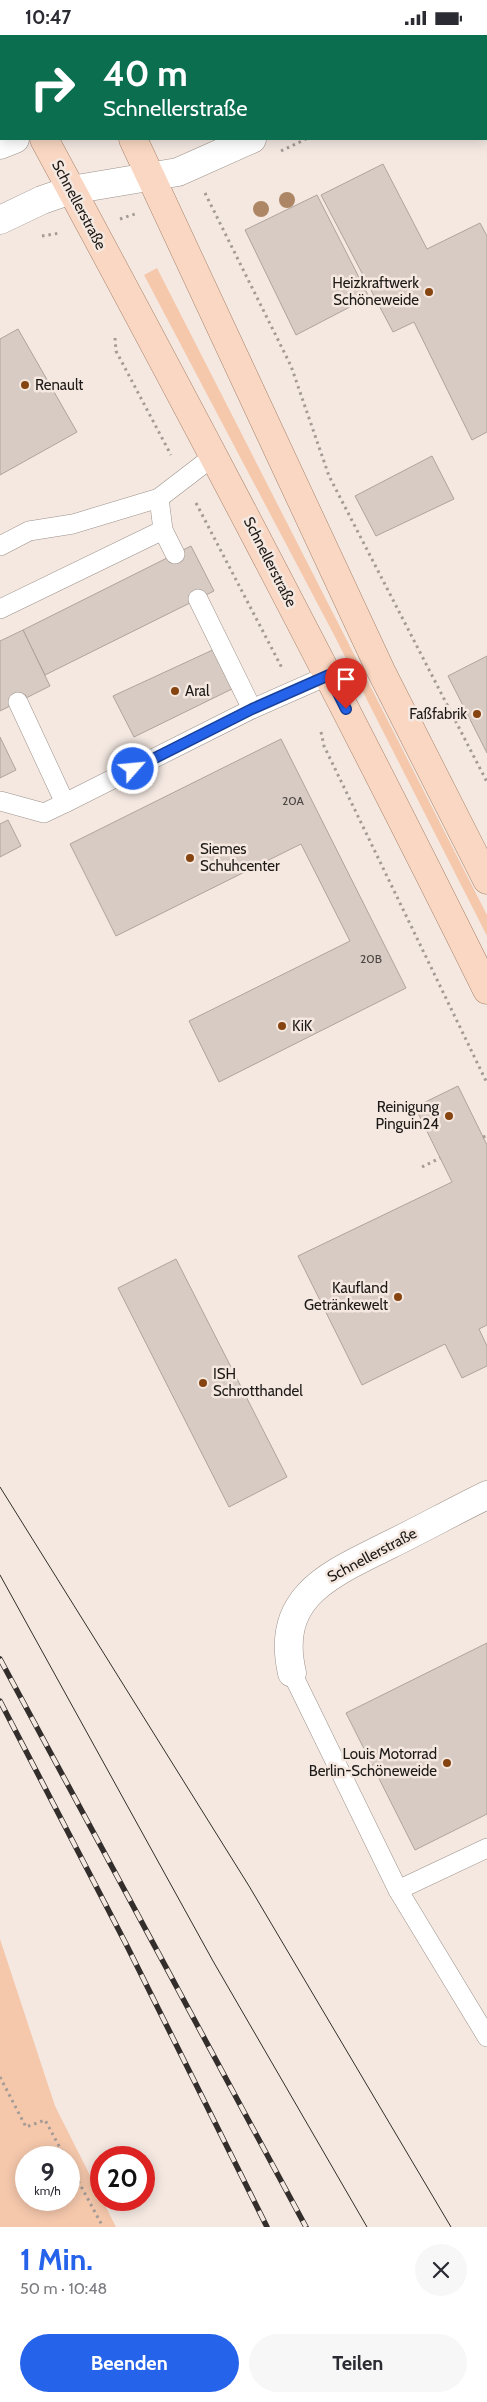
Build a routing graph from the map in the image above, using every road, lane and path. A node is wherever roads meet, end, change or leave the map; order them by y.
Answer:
1 (12, 140) edge
2 (45, 140) edge
3 (132, 140) edge
4 (250, 140) edge
5 (0, 145) edge
6 (191, 168) junction
7 (151, 178) junction
8 (72, 190) junction
9 (0, 220) edge
10 (116, 351) dead end
11 (215, 455) junction
12 (184, 479) junction
13 (159, 498) junction
14 (163, 530) junction
15 (0, 546) edge
16 (175, 554) dead end
17 (198, 599) dead end
18 (0, 609) edge
19 (329, 675) junction
20 (294, 690) junction
21 (18, 702) dead end
22 (252, 709) junction
23 (320, 730) dead end
24 (487, 782) edge
25 (0, 801) edge
26 (65, 803) junction
27 (487, 879) edge
28 (487, 990) edge
29 (487, 1083) edge
30 (440, 1158) dead end
31 (422, 1167) dead end
32 (487, 1495) edge
33 (292, 1673) joint
34 (487, 1847) edge
35 (398, 1890) junction
36 (487, 2037) edge
37 (0, 2077) edge
38 (59, 2146) edge
39 (80, 2184) edge
40 (104, 2227) edge

1 - 5 main road
2 - 8 main road, Schnellerstraße
3 - 7 main road
4 - 6 main road
6 - 7 main road
6 - 24 path
7 - 8 main road
7 - 27 main road
8 - 9 main road
8 - 11 main road, Schnellerstraße
10 - 12 path
11 - 12 lane
11 - 19 main road, Schnellerstraße
12 - 13 lane
12 - 20 path
13 - 14 lane
13 - 15 lane
14 - 16 lane
14 - 18 lane
17 - 22 lane
19 - 20 lane
19 - 28 main road, Schnellerstraße
20 - 22 lane
21 - 26 lane
22 - 26 lane
23 - 29 path
25 - 26 lane
30 - 31 path
32 - 33 main road, Schnellerstraße
33 - 35 lane
34 - 35 lane
35 - 36 lane
37 - 38 path
39 - 40 path

